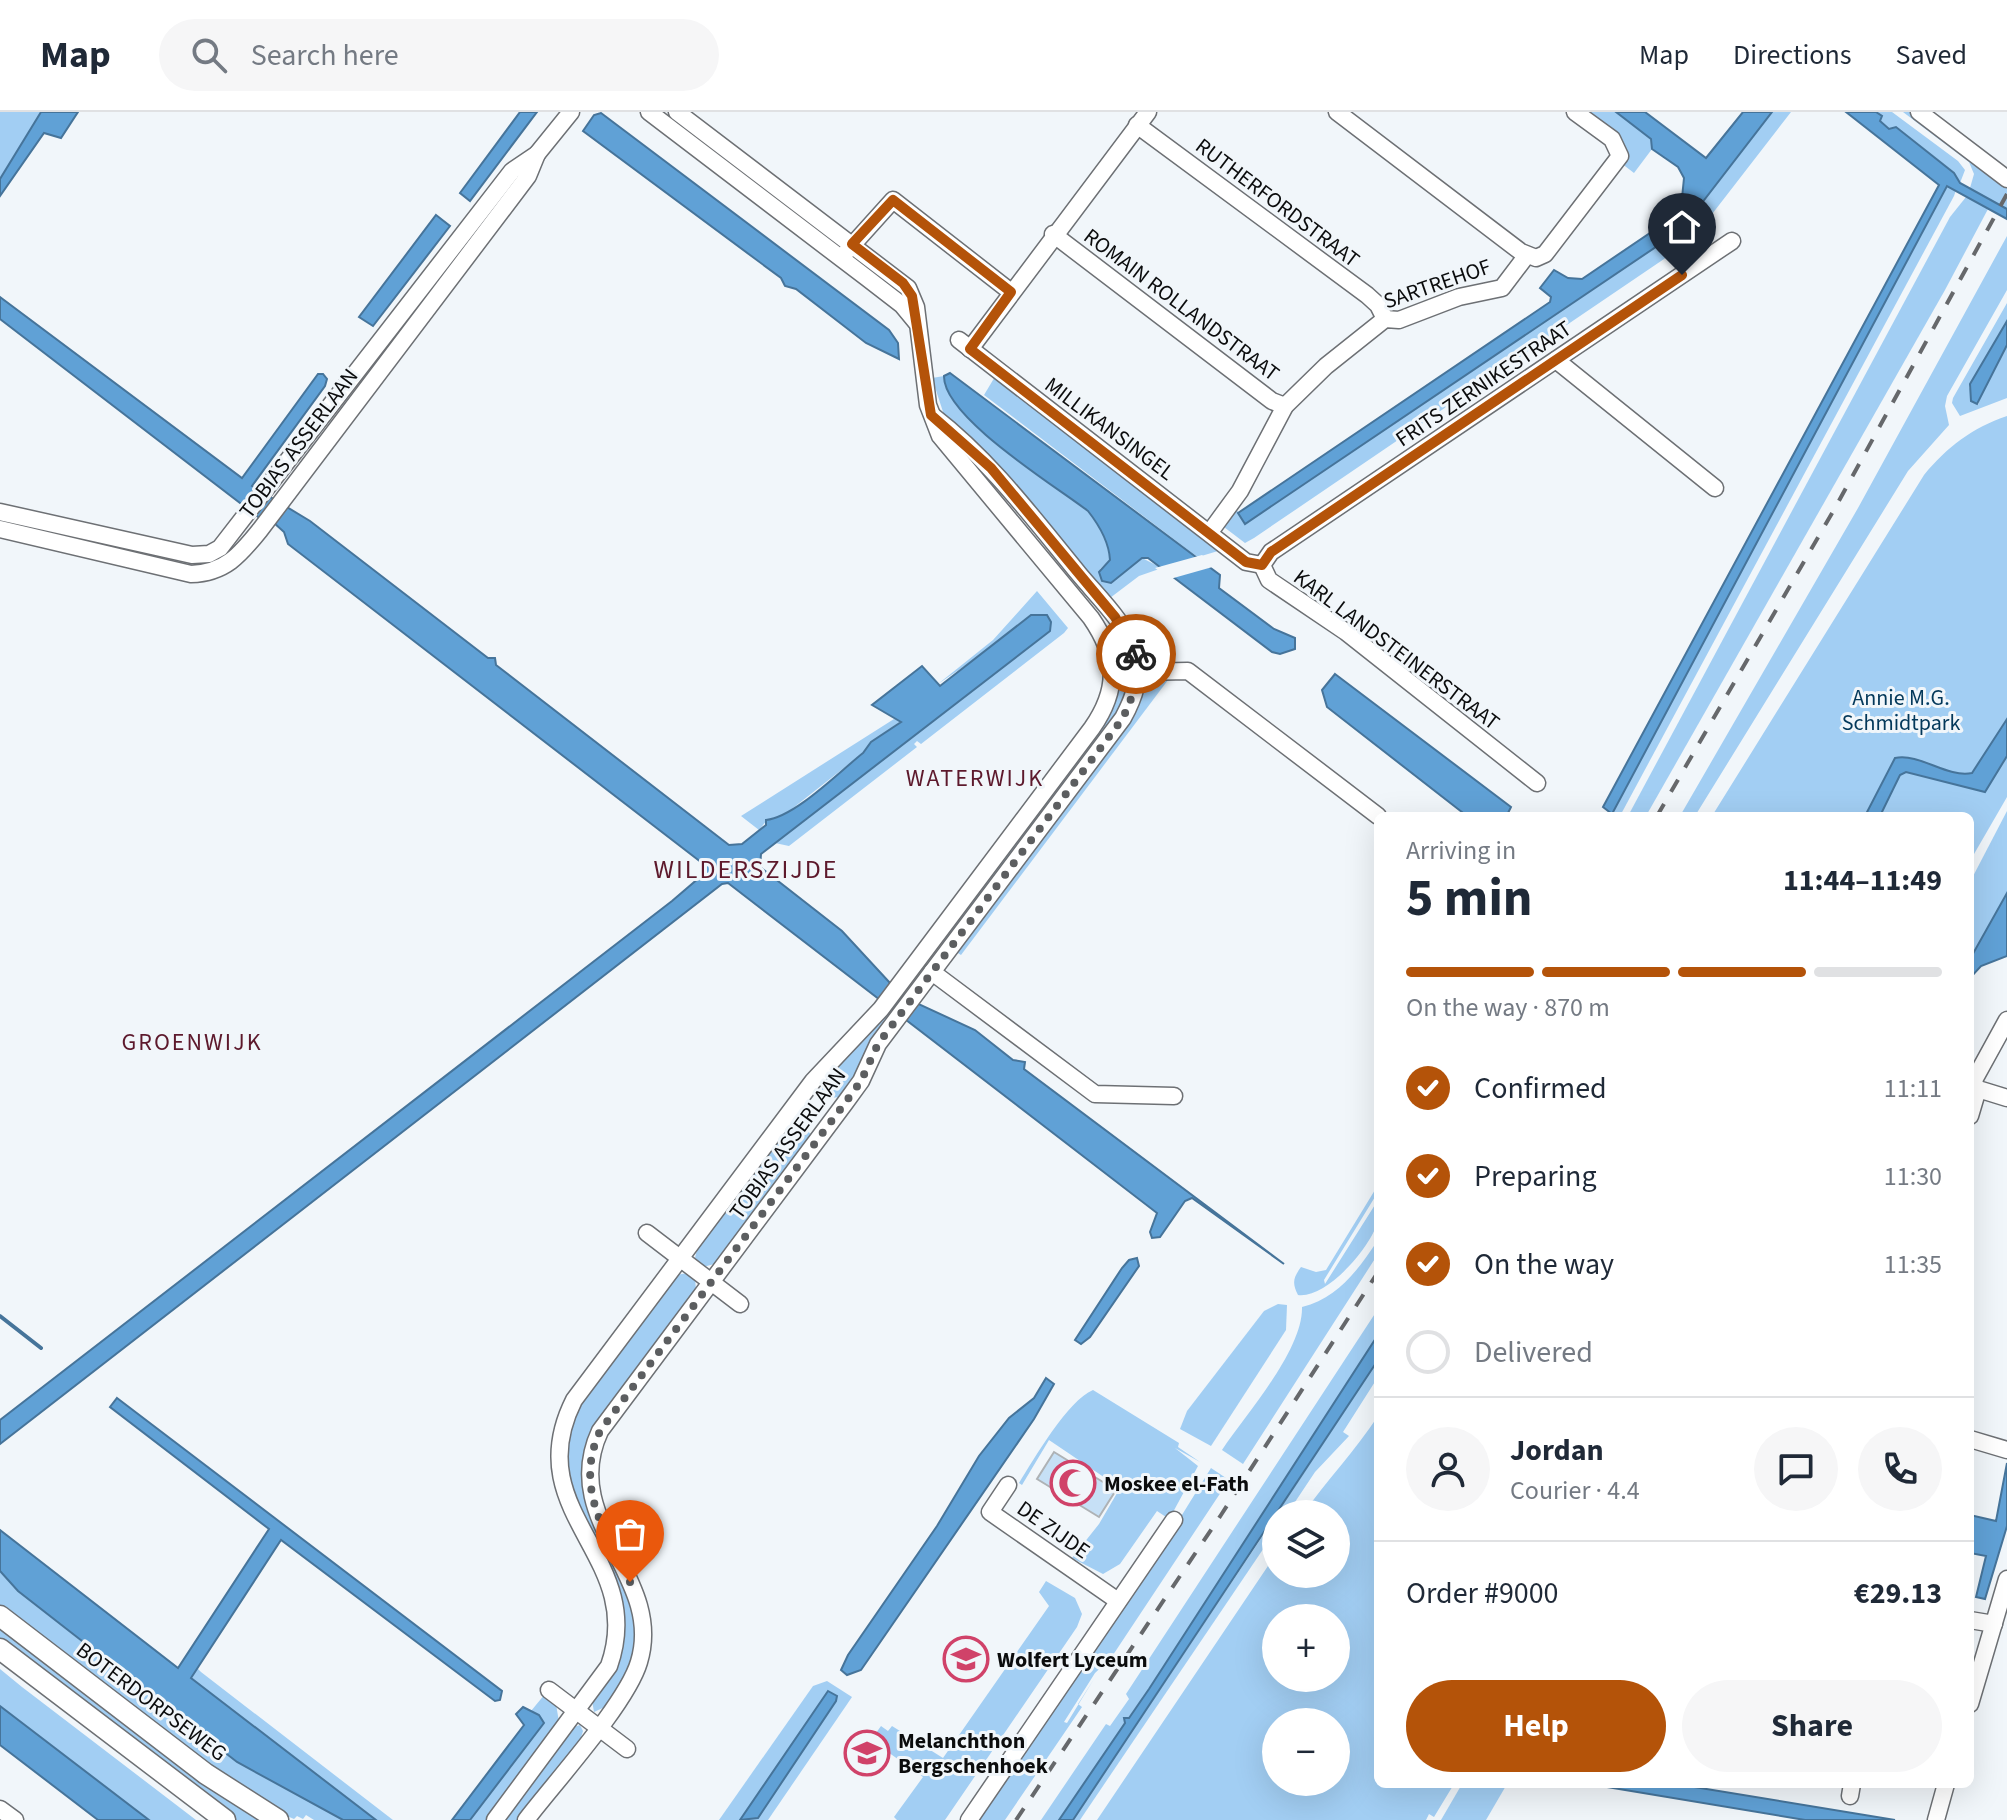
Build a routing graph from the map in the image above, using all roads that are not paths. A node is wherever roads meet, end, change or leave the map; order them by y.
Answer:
1 (571, 112) edge
2 (649, 112) edge
3 (677, 112) edge
4 (1337, 112) edge
5 (1575, 112) edge
6 (1919, 112) edge
7 (1143, 119) edge
8 (537, 154) junction
9 (2007, 179) edge
10 (1053, 234) junction
11 (1732, 241) dead end
12 (852, 244) junction
13 (1527, 255) junction
14 (841, 259) junction
15 (1011, 292) junction
16 (1385, 319) junction
17 (916, 322) junction
18 (1556, 360) junction
19 (1285, 406) junction
20 (931, 415) junction
21 (1715, 488) dead end
22 (0, 512) edge
23 (1032, 516) junction
24 (0, 529) edge
25 (1210, 532) junction
26 (1010, 533) junction
27 (1234, 552) joint
28 (1262, 565) junction
29 (1138, 672) junction
30 (1537, 783) dead end
31 (1374, 813) edge
32 (932, 972) junction
33 (2007, 1020) edge
34 (1974, 1076) edge
35 (1974, 1080) edge
36 (1978, 1089) junction
37 (1174, 1096) dead end
38 (2007, 1098) edge
39 (1974, 1102) edge
40 (647, 1233) dead end
41 (681, 1259) junction
42 (711, 1281) junction
43 (740, 1304) dead end
44 (1974, 1440) edge
45 (2007, 1450) edge
46 (1008, 1485) dead end
47 (1174, 1520) dead end
48 (2007, 1579) edge
49 (1118, 1601) junction
50 (0, 1616) edge
51 (1974, 1621) edge
52 (1994, 1624) junction
53 (0, 1649) edge
54 (549, 1690) dead end
55 (1974, 1691) edge
56 (576, 1711) junction
57 (597, 1727) junction
58 (627, 1749) dead end
59 (1945, 1788) edge
60 (0, 1809) edge
61 (15, 1820) edge
62 (225, 1820) edge
63 (278, 1820) edge
64 (495, 1820) edge
65 (526, 1820) edge
66 (969, 1820) edge
67 (1936, 1820) edge

1 - 8 street, TOBIAS ASSERLAAN
2 - 14 street
3 - 12 street, TOBIAS ASSERLAAN
4 - 13 street
5 - 13 street
6 - 9 street
7 - 10 street
7 - 16 street, RUTHERFORDSTRAAT
8 - 22 street, TOBIAS ASSERLAAN
8 - 24 street, TOBIAS ASSERLAAN
10 - 15 street
10 - 19 street, ROMAIN ROLLANDSTRAAT
11 - 18 street, FRITS ZERNIKESTRAAT
12 - 14 street
12 - 15 street
12 - 17 street, TOBIAS ASSERLAAN
13 - 16 street, SARTREHOF
14 - 17 street
15 - 25 street, MILLIKANSINGEL
16 - 19 street, SARTREHOF
17 - 20 street, TOBIAS ASSERLAAN
18 - 21 street
18 - 28 street, FRITS ZERNIKESTRAAT
19 - 25 street, SARTREHOF
20 - 23 street
20 - 26 street, TOBIAS ASSERLAAN
23 - 26 street
23 - 29 street
25 - 27 street, MILLIKANSINGEL
26 - 41 street, TOBIAS ASSERLAAN
27 - 28 street, KARL LANDSTEINERSTRAAT
28 - 30 street, KARL LANDSTEINERSTRAAT
29 - 31 street
29 - 32 street, TOBIAS ASSERLAAN
32 - 37 street
32 - 42 street, TOBIAS ASSERLAAN
33 - 34 street
35 - 36 street
36 - 38 street
36 - 39 street
40 - 41 street
41 - 42 street
41 - 56 street, TOBIAS ASSERLAAN
42 - 43 street
42 - 57 street, TOBIAS ASSERLAAN
44 - 45 street
46 - 49 street, DE ZIJDE
47 - 49 street
48 - 52 street
49 - 66 street
50 - 63 main road, BOTERDORPSEWEG
51 - 52 street
52 - 55 street
53 - 62 main road
54 - 56 street
56 - 57 street
56 - 64 street, TOBIAS ASSERLAAN
57 - 58 street
57 - 65 street, TOBIAS ASSERLAAN
59 - 67 street
60 - 61 street

